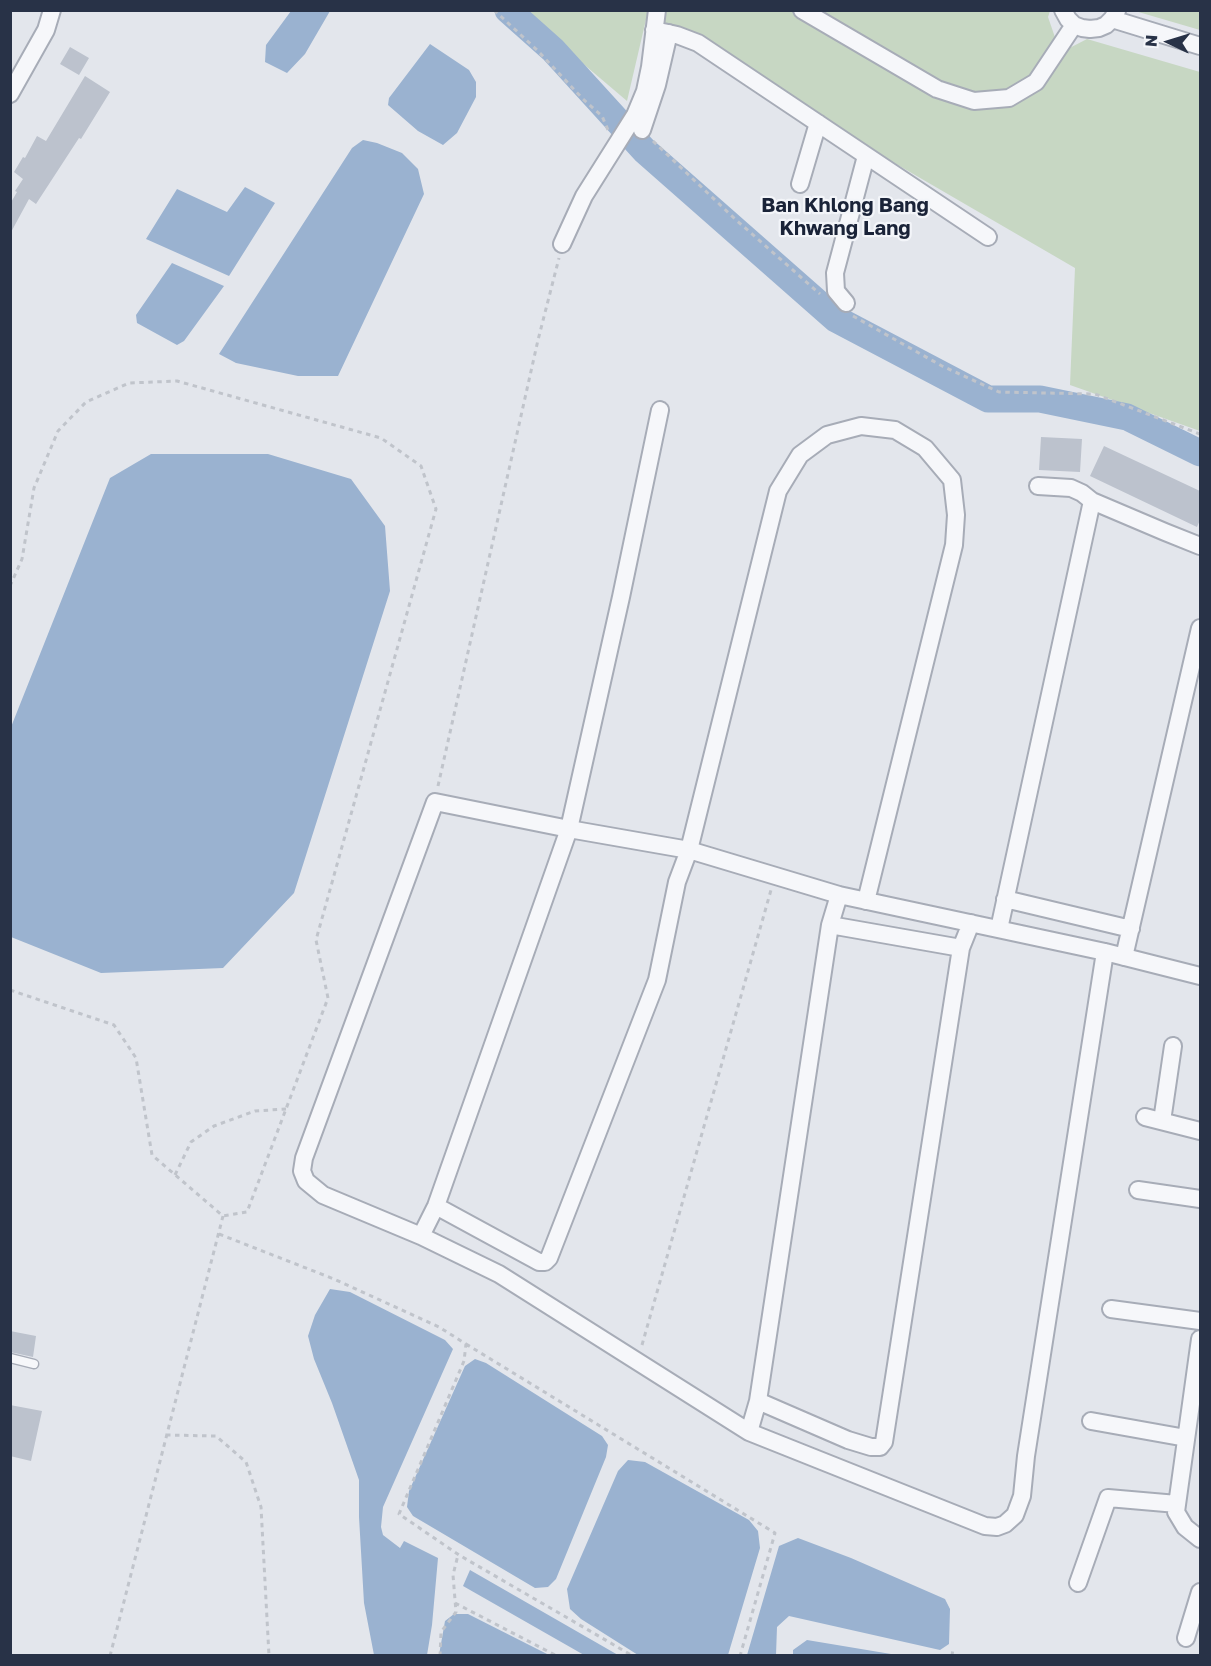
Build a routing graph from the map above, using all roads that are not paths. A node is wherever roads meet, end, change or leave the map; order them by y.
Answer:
1 (52, 10) edge
2 (657, 10) edge
3 (802, 10) edge
4 (1063, 10) edge
5 (1115, 15) edge
6 (1074, 25) junction
7 (662, 32) junction
8 (1200, 46) edge
9 (10, 94) edge
10 (818, 123) junction
11 (642, 130) road end
12 (866, 156) junction
13 (800, 184) dead end
14 (988, 237) dead end
15 (562, 244) road end
16 (849, 309) road end
17 (660, 410) dead end
18 (1038, 486) dead end
19 (1092, 501) junction
20 (1200, 546) edge
21 (1200, 628) edge
22 (569, 829) junction
23 (689, 850) junction
24 (838, 895) junction
25 (1005, 899) junction
26 (866, 901) junction
27 (970, 923) junction
28 (830, 925) junction
29 (1131, 928) junction
30 (999, 929) junction
31 (961, 948) junction
32 (1105, 952) junction
33 (1124, 957) junction
34 (1200, 976) edge
35 (1173, 1046) dead end
36 (1145, 1117) dead end
37 (1162, 1121) junction
38 (1200, 1131) edge
39 (1138, 1190) dead end
40 (1200, 1199) edge
41 (436, 1206) junction
42 (421, 1236) junction
43 (1111, 1309) dead end
44 (1200, 1321) edge
45 (1200, 1343) edge
46 (10, 1358) edge
47 (34, 1364) dead end
48 (758, 1401) junction
49 (1091, 1422) dead end
50 (749, 1432) junction
51 (1186, 1438) junction
52 (1177, 1504) junction
53 (1200, 1539) edge
54 (1078, 1583) dead end
55 (1200, 1592) edge
56 (1186, 1638) dead end

1 - 9 street
2 - 7 street
3 - 6 street
4 - 6 street
5 - 6 street
5 - 8 street
7 - 10 street
7 - 11 street
7 - 15 street
10 - 12 street
10 - 13 street
12 - 14 street
12 - 16 street
17 - 22 street
18 - 19 street
19 - 20 street
19 - 25 street
21 - 29 street
22 - 23 street
22 - 41 street
22 - 42 street
23 - 24 street
23 - 26 street
23 - 41 street
24 - 26 street
24 - 28 street
25 - 29 street
25 - 30 street
26 - 27 street
27 - 30 street
27 - 31 street
28 - 31 street
28 - 48 street
29 - 33 street
30 - 32 street
31 - 48 street
32 - 33 street
32 - 50 street
33 - 34 street
35 - 37 street
36 - 37 street
37 - 38 street
39 - 40 street
41 - 42 street
42 - 50 street
43 - 44 street
45 - 51 street
46 - 47 lane
48 - 50 street
49 - 51 street
51 - 52 street
52 - 53 street
52 - 54 street
55 - 56 street

